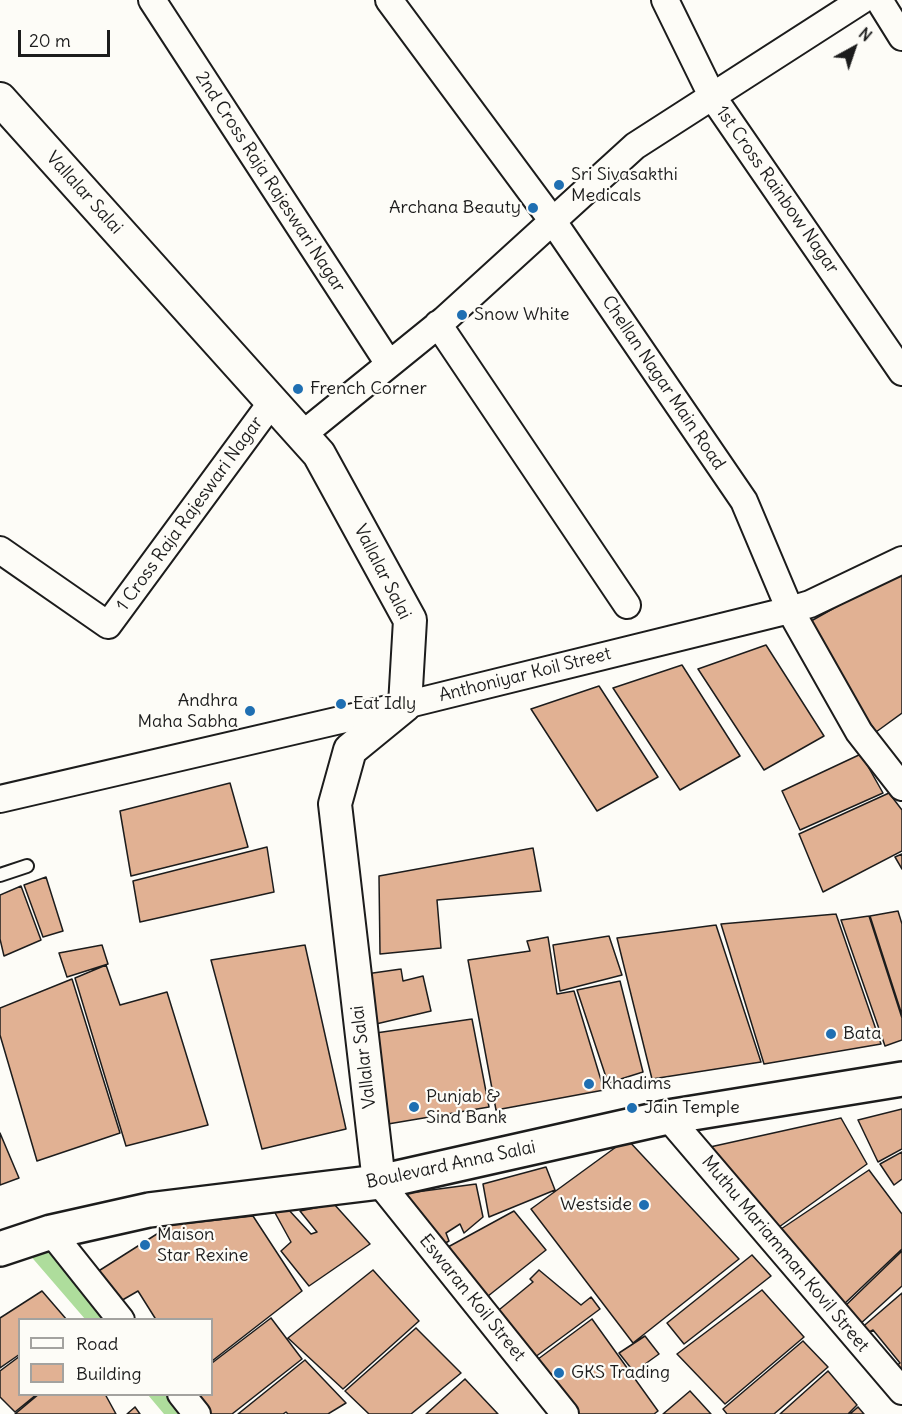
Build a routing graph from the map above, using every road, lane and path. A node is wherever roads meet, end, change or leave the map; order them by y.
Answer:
1 (152, 0) edge
2 (389, 0) edge
3 (665, 0) edge
4 (862, 0) edge
5 (879, 0) edge
6 (902, 37) edge
7 (712, 96) junction
8 (0, 99) edge
9 (552, 220) junction
10 (438, 324) junction
11 (389, 364) junction
12 (902, 372) edge
13 (272, 402) junction
14 (302, 435) junction
15 (0, 550) edge
16 (902, 560) edge
17 (627, 605) dead end
18 (790, 610) junction
19 (405, 705) junction
20 (902, 787) edge
21 (0, 799) edge
22 (27, 866) dead end
23 (0, 875) edge
24 (902, 1079) edge
25 (668, 1117) junction
26 (379, 1182) junction
27 (51, 1232) junction
28 (0, 1249) edge
29 (119, 1318) edge
30 (902, 1391) edge
31 (182, 1396) edge
32 (197, 1414) edge
33 (565, 1414) edge

1 - 11 street, 2nd Cross Raja Rajeswari Nagar
2 - 9 street, Chellan Nagar Main Road
3 - 7 street, 1st Cross Rainbow Nagar
4 - 7 street
5 - 6 street
7 - 9 street
7 - 12 street, 1st Cross Rainbow Nagar
8 - 13 street, Vallalar Salai
9 - 10 street
9 - 18 street, Chellan Nagar Main Road
10 - 11 street
10 - 17 street
11 - 14 street
13 - 14 street, Vallalar Salai
13 - 15 street, 1 Cross Raja Rajeswari Nagar
14 - 19 street, Vallalar Salai
16 - 18 street, Anthoniyar Koil Street
18 - 19 street, Anthoniyar Koil Street
18 - 20 street, Chellan Nagar Main Road
19 - 21 street, Anthoniyar Koil Street
19 - 26 street, Vallalar Salai
22 - 23 lane
24 - 25 main road, Boulevard Anna Salai
25 - 26 main road, Boulevard Anna Salai
25 - 30 street, Muthu Mariamman Kovil Street
26 - 27 main road, Boulevard Anna Salai
26 - 33 street, Eswaran Koil Street
27 - 28 main road, Boulevard Anna Salai
27 - 29 street
31 - 32 street

